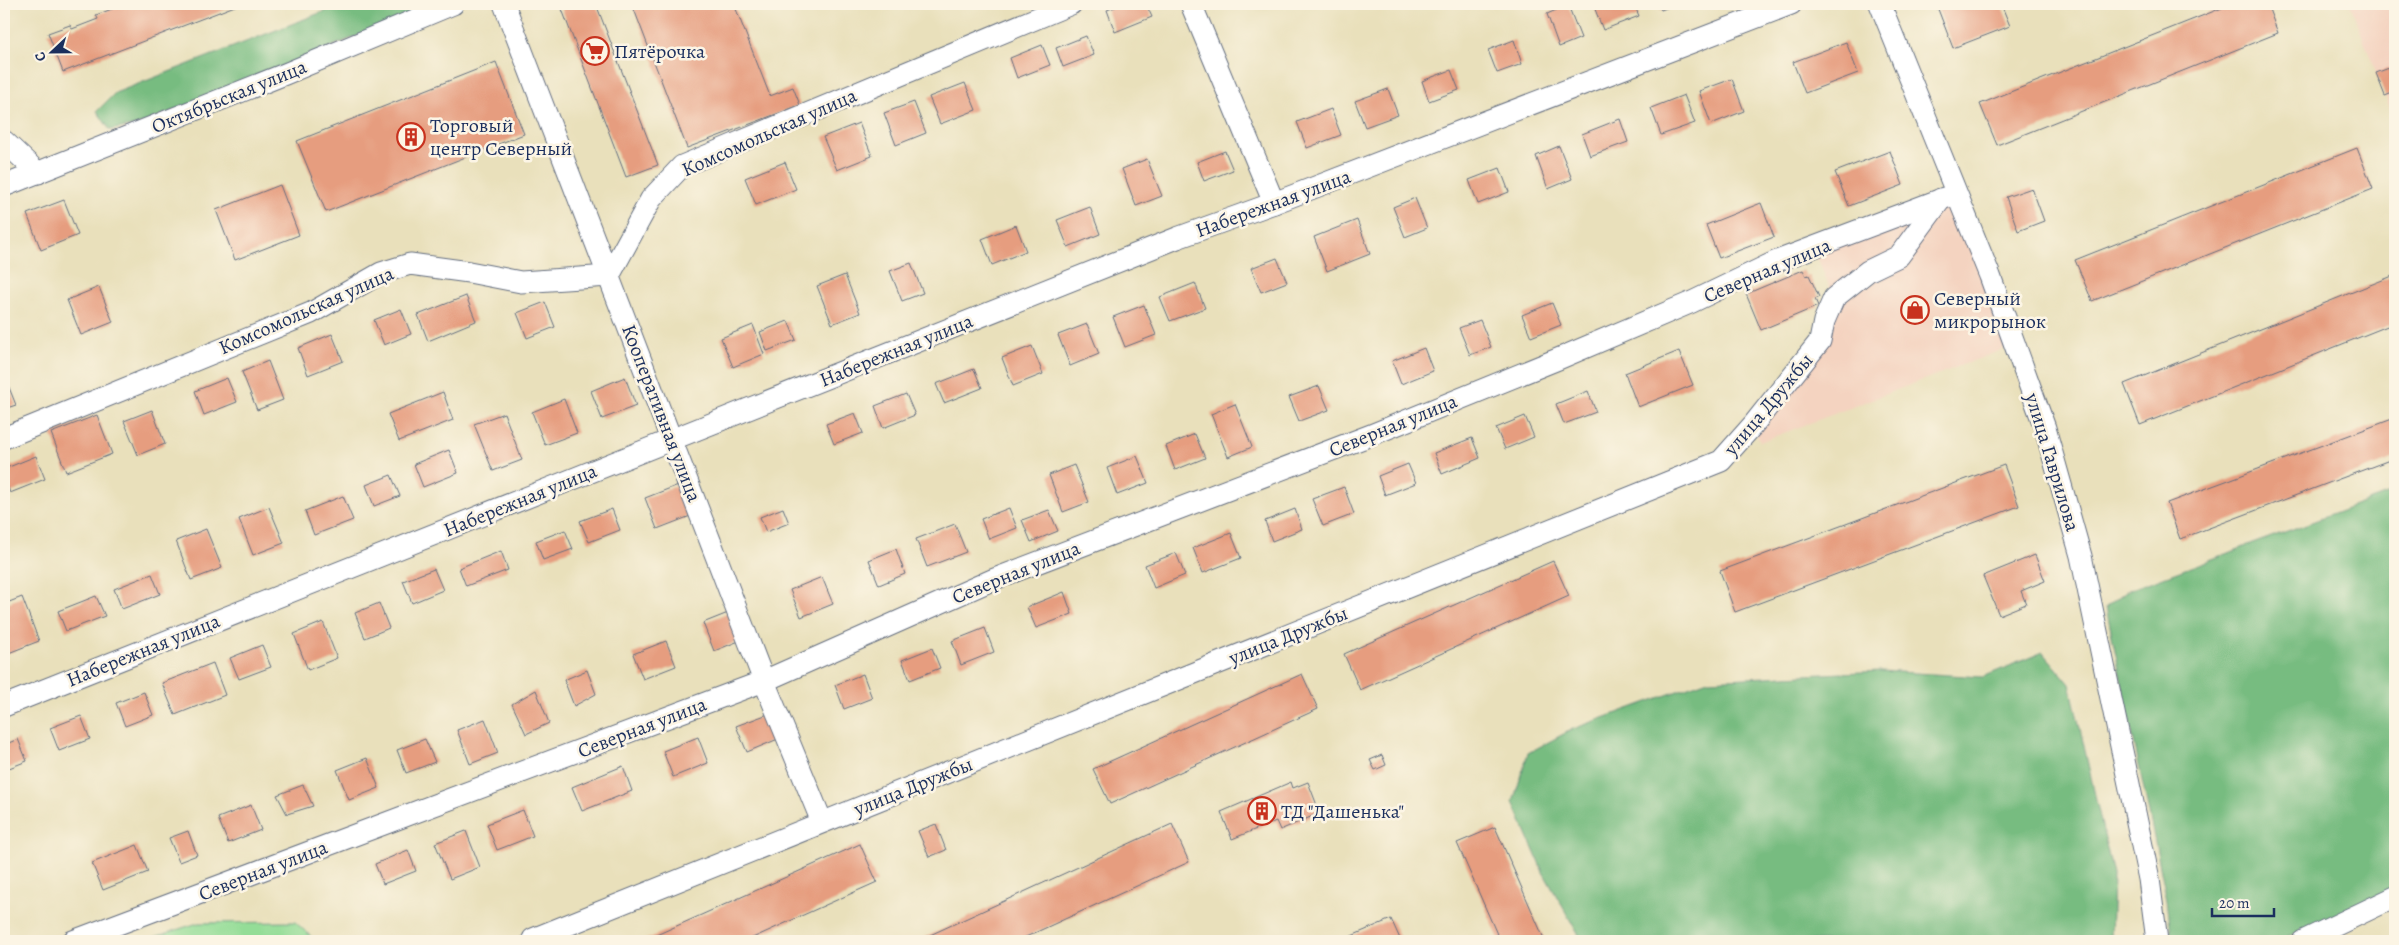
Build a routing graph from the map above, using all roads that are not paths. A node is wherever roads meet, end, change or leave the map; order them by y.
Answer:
1 (453, 4) edge
2 (504, 4) edge
3 (1071, 4) edge
4 (1191, 4) edge
5 (1791, 4) edge
6 (1880, 4) edge
7 (4, 141) edge
8 (38, 173) junction
9 (4, 186) edge
10 (1948, 196) junction
11 (1274, 203) junction
12 (609, 276) junction
13 (4, 438) edge
14 (672, 439) junction
15 (764, 680) junction
16 (4, 706) edge
17 (822, 822) junction
18 (2395, 896) edge
19 (73, 941) edge
20 (534, 941) edge
21 (2157, 941) edge
22 (2303, 941) edge

1 - 8 street, Октябрьская улица
2 - 12 street, Кооперативная улица
3 - 12 street, Комсомольская улица
4 - 11 street
5 - 11 street, Набережная улица
6 - 10 street, улица Гаврилова
7 - 8 street
8 - 9 street, Октябрьская улица
10 - 15 street, Северная улица
10 - 17 street, улица Дружбы
10 - 21 street, улица Гаврилова
11 - 14 street, Набережная улица
12 - 13 street, Комсомольская улица
12 - 14 street, Кооперативная улица
14 - 15 street, Кооперативная улица
14 - 16 street, Набережная улица
15 - 17 street, Кооперативная улица
15 - 19 street, Северная улица
17 - 20 street, улица Дружбы
18 - 22 street

